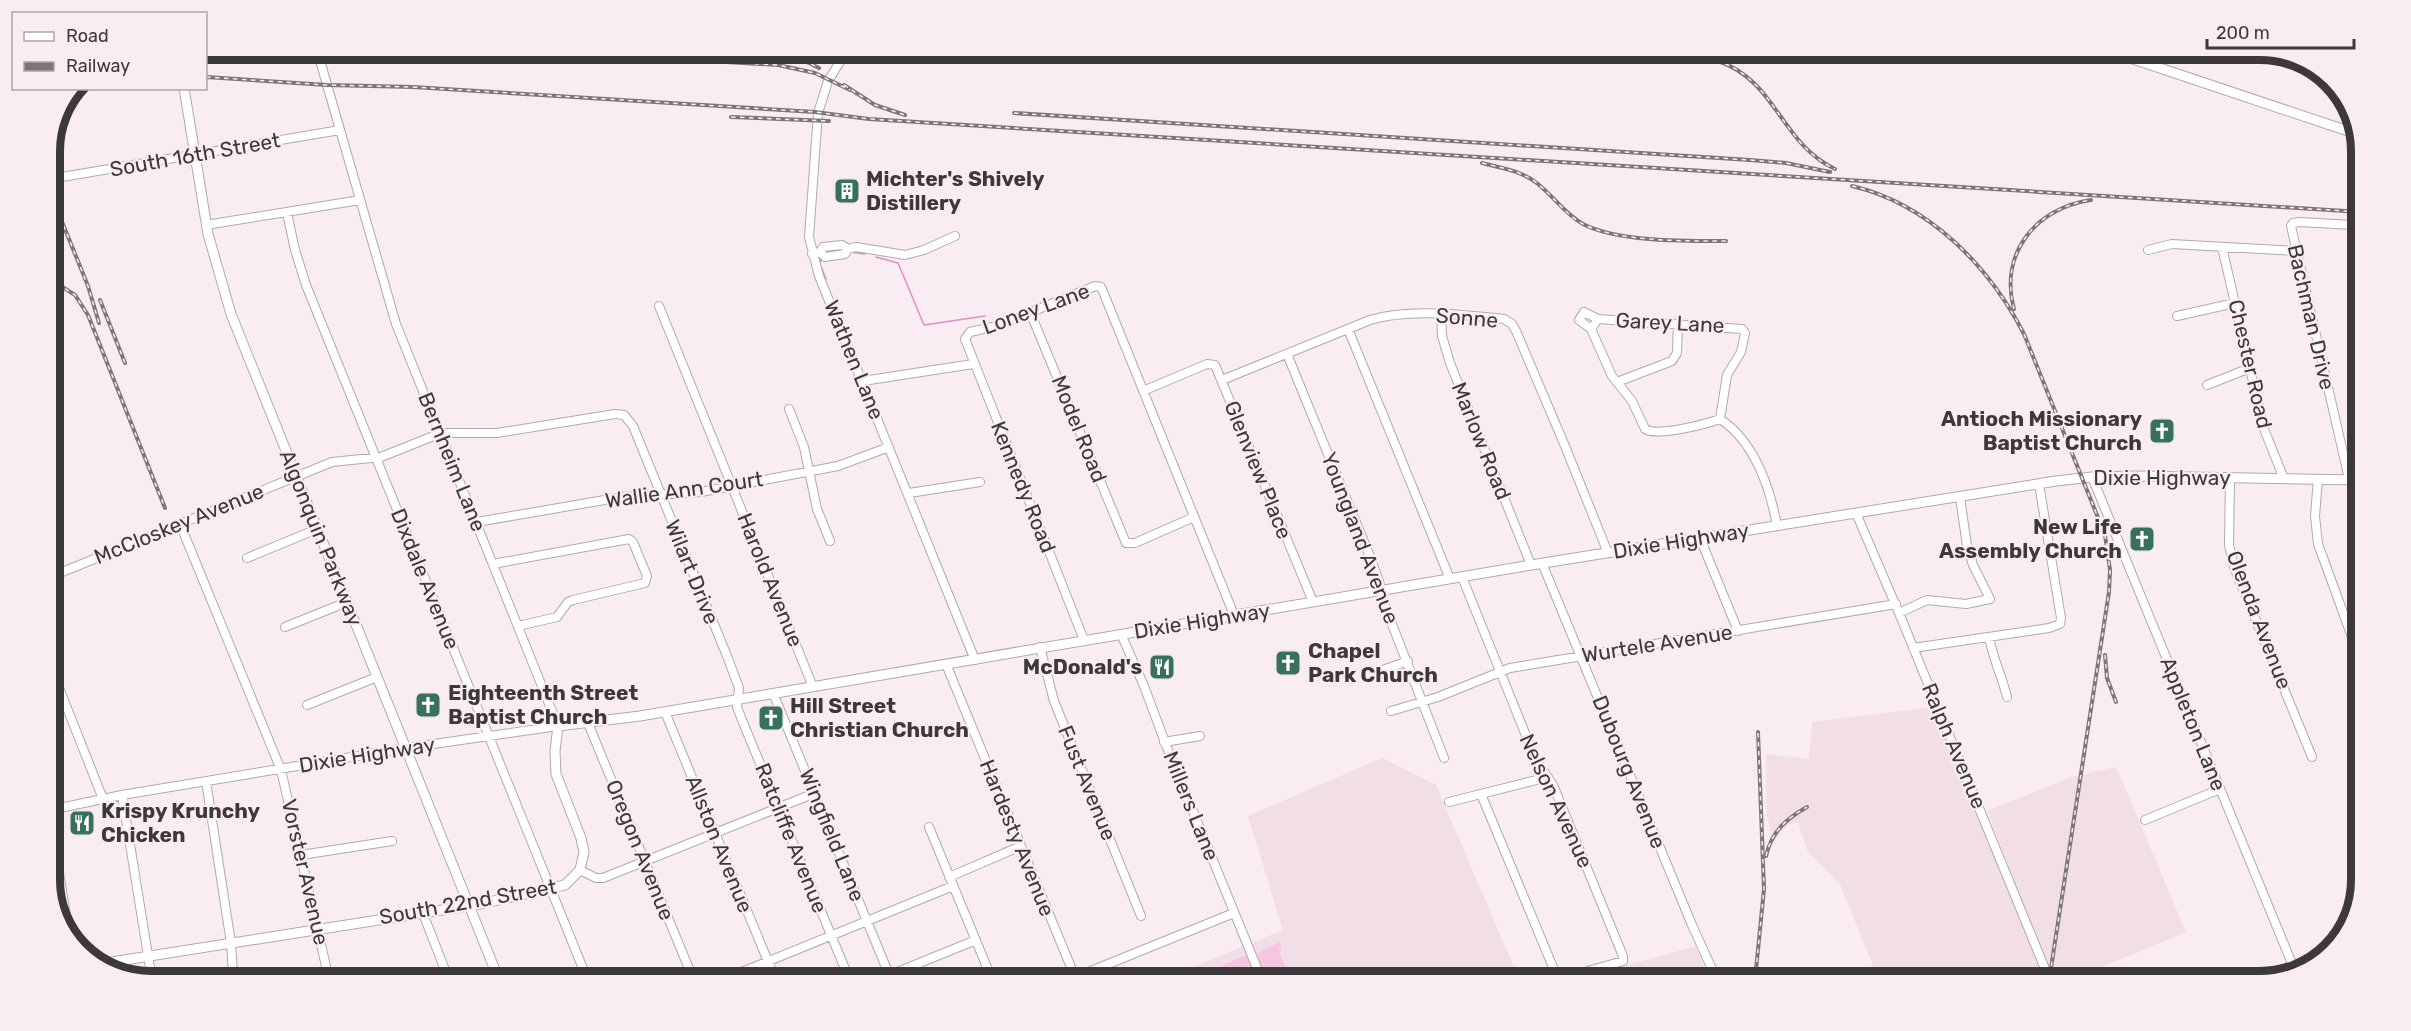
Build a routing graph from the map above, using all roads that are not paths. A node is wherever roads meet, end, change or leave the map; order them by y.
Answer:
1 (320, 60) edge
2 (841, 60) edge
3 (2133, 60) edge
4 (184, 90) edge
5 (340, 130) junction
6 (2349, 131) edge
7 (195, 155) junction
8 (60, 177) edge
9 (360, 200) junction
10 (286, 213) junction
11 (206, 225) junction
12 (2351, 226) edge
13 (956, 236) dead end
14 (2222, 247) junction
15 (2148, 250) dead end
16 (2296, 251) junction
17 (816, 253) junction
18 (2235, 303) junction
19 (659, 306) dead end
20 (1030, 312) junction
21 (1441, 315) junction
22 (2177, 316) dead end
23 (1598, 319) junction
24 (1678, 323) junction
25 (1348, 328) junction
26 (1591, 329) junction
27 (967, 334) joint
28 (1287, 354) junction
29 (973, 364) junction
30 (2250, 368) junction
31 (1222, 380) junction
32 (862, 381) junction
33 (1617, 382) junction
34 (2207, 384) dead end
35 (1143, 391) junction
36 (789, 409) dead end
37 (624, 415) joint
38 (1720, 419) junction
39 (441, 434) junction
40 (889, 447) junction
41 (376, 458) junction
42 (2351, 467) edge
43 (809, 472) junction
44 (296, 477) junction
45 (2092, 477) junction
46 (2230, 478) junction
47 (2284, 479) junction
48 (2318, 479) junction
49 (2351, 479) edge
50 (980, 482) dead end
51 (2038, 484) junction
52 (732, 485) junction
53 (909, 493) junction
54 (661, 494) junction
55 (1960, 497) junction
56 (1856, 513) junction
57 (1194, 517) junction
58 (477, 522) junction
59 (180, 524) junction
60 (1777, 526) junction
61 (317, 529) junction
62 (1700, 538) junction
63 (830, 542) dead end
64 (1608, 553) junction
65 (247, 558) dead end
66 (1542, 563) junction
67 (493, 564) junction
68 (1532, 565) junction
69 (60, 573) edge
70 (1462, 577) junction
71 (1450, 579) junction
72 (1382, 592) junction
73 (347, 602) junction
74 (1313, 602) junction
75 (1896, 604) junction
76 (1899, 613) junction
77 (1234, 615) junction
78 (518, 626) junction
79 (285, 627) dead end
80 (1738, 631) junction
81 (1121, 634) junction
82 (2351, 634) edge
83 (1989, 637) junction
84 (1084, 640) junction
85 (1040, 647) junction
86 (1914, 648) junction
87 (1582, 656) junction
88 (975, 660) junction
89 (1408, 661) junction
90 (946, 664) junction
91 (1500, 670) junction
92 (1377, 672) dead end
93 (377, 676) junction
94 (813, 687) junction
95 (60, 690) edge
96 (773, 693) junction
97 (2007, 697) dead end
98 (739, 699) junction
99 (1423, 701) junction
100 (307, 705) dead end
101 (1391, 711) dead end
102 (665, 712) junction
103 (588, 723) junction
104 (558, 726) junction
105 (490, 736) junction
106 (1200, 736) dead end
107 (1164, 742) junction
108 (406, 748) junction
109 (1444, 758) dead end
110 (2312, 758) dead end
111 (281, 770) junction
112 (1548, 777) junction
113 (206, 782) junction
114 (2220, 789) junction
115 (815, 793) junction
116 (1481, 794) junction
117 (122, 795) junction
118 (103, 799) junction
119 (1449, 802) dead end
120 (778, 807) junction
121 (60, 808) edge
122 (2145, 820) dead end
123 (929, 827) dead end
124 (715, 833) junction
125 (392, 841) dead end
126 (1021, 846) junction
127 (301, 855) junction
128 (645, 862) junction
129 (580, 870) junction
130 (949, 877) junction
131 (60, 878) edge
132 (953, 886) junction
133 (551, 890) junction
134 (469, 905) junction
135 (65, 909) edge
136 (422, 911) junction
137 (1234, 913) junction
138 (1141, 916) dead end
139 (868, 921) junction
140 (318, 928) junction
141 (831, 936) junction
142 (976, 940) junction
143 (231, 943) junction
144 (148, 956) junction
145 (768, 961) junction
146 (112, 962) edge
147 (2292, 965) edge
148 (150, 971) edge
149 (233, 971) edge
150 (327, 971) edge
151 (445, 971) edge
152 (495, 971) edge
153 (584, 971) edge
154 (690, 971) edge
155 (744, 971) edge
156 (772, 971) edge
157 (846, 971) edge
158 (888, 971) edge
159 (902, 971) edge
160 (989, 971) edge
161 (1073, 971) edge
162 (1090, 971) edge
163 (1258, 971) edge
164 (1555, 971) edge
165 (1586, 971) edge
166 (1713, 971) edge
167 (2046, 971) edge

1 - 5 street, Bernheim Lane
2 - 17 street, Wathen Lane
3 - 6 main road
4 - 7 main road, Algonquin Parkway
5 - 7 street, South 16th Street
5 - 9 street, Bernheim Lane
7 - 8 street, South 16th Street
7 - 11 main road, Algonquin Parkway
9 - 10 street
9 - 39 street, Bernheim Lane
10 - 11 street
10 - 41 street, Dixdale Avenue
11 - 44 main road, Algonquin Parkway
12 - 16 street, Bachman Drive
13 - 17 street
14 - 15 street
14 - 16 street
14 - 18 street, Chester Road
16 - 42 street, Bachman Drive
17 - 32 street, Wathen Lane
18 - 22 street
18 - 30 street, Chester Road
19 - 52 street, Harold Avenue
20 - 27 street, Loney Lane
20 - 35 street, Loney Lane
20 - 57 street, Model Road
21 - 25 street, Sonne
21 - 64 street, Sonne
21 - 68 street, Marlow Road
23 - 24 street, Garey Lane
23 - 26 street, Garey Lane
23 - 26 street
24 - 33 street
24 - 38 street, Garey Lane
25 - 28 street, Sonne
25 - 71 street
26 - 33 street, Garey Lane
27 - 29 street, Kennedy Road
28 - 31 street, Sonne
28 - 72 street, Youngland Avenue
29 - 32 street, Loney Lane
29 - 84 street, Kennedy Road
30 - 34 street
30 - 47 street, Chester Road
31 - 35 street, Glenview Place
31 - 74 street, Glenview Place
32 - 40 street, Wathen Lane
33 - 38 street, Garey Lane
35 - 57 street, Loney Lane
36 - 43 street
37 - 39 street, McCloskey Avenue
37 - 54 street, Wilart Drive
38 - 60 street
39 - 41 street, McCloskey Avenue
39 - 58 street, Bernheim Lane
40 - 43 street, Wallie Ann Court
40 - 53 street, Wathen Lane
41 - 44 street, McCloskey Avenue
41 - 105 street, Dixdale Avenue
43 - 52 street, Wallie Ann Court
43 - 63 street
44 - 59 street, McCloskey Avenue
44 - 61 main road, Algonquin Parkway
45 - 46 main road, Dixie Highway
45 - 51 main road, Dixie Highway
45 - 114 street, Appleton Lane
46 - 47 main road, Dixie Highway
46 - 110 street, Olenda Avenue
47 - 48 main road, Dixie Highway
48 - 49 main road, Dixie Highway
48 - 82 street
50 - 53 street
51 - 55 main road, Dixie Highway
51 - 83 street
52 - 54 street, Wallie Ann Court
52 - 94 street, Harold Avenue
53 - 88 street, Wathen Lane
54 - 58 street, Wallie Ann Court
54 - 98 street, Wilart Drive
55 - 56 main road, Dixie Highway
55 - 76 street
56 - 60 main road, Dixie Highway
56 - 75 street, Ralph Avenue
57 - 77 street, Loney Lane
58 - 67 street, Bernheim Lane
59 - 69 street, McCloskey Avenue
59 - 111 street, Vorster Avenue
60 - 62 main road, Dixie Highway
61 - 65 street
61 - 73 main road, Algonquin Parkway
62 - 64 main road, Dixie Highway
62 - 80 street
64 - 66 main road, Dixie Highway
66 - 68 main road, Dixie Highway
66 - 87 street, Dubourg Avenue
67 - 78 street, Bernheim Lane
67 - 78 street
68 - 70 main road, Dixie Highway
70 - 71 main road, Dixie Highway
70 - 91 street, Nelson Avenue
71 - 72 main road, Dixie Highway
72 - 74 main road, Dixie Highway
72 - 89 street, Youngland Avenue
73 - 79 street
73 - 93 main road, Algonquin Parkway
74 - 77 main road, Dixie Highway
75 - 76 street, Ralph Avenue
75 - 80 street, Wurtele Avenue
76 - 86 street, Ralph Avenue
77 - 81 main road, Dixie Highway
78 - 104 street, Bernheim Lane
80 - 87 street, Wurtele Avenue
81 - 84 main road, Dixie Highway
81 - 107 street, Millers Lane
83 - 86 street
83 - 97 street
84 - 85 main road, Dixie Highway
85 - 88 main road, Dixie Highway
85 - 138 street, Fust Avenue
86 - 167 street, Ralph Avenue
87 - 91 street, Wurtele Avenue
87 - 166 street, Dubourg Avenue
88 - 90 main road, Dixie Highway
89 - 92 street
89 - 99 street, Youngland Avenue
90 - 94 main road, Dixie Highway
90 - 126 street, Hardesty Avenue
91 - 99 street, Wurtele Avenue
91 - 112 street, Nelson Avenue
93 - 100 street
93 - 108 main road, Algonquin Parkway
94 - 96 main road, Dixie Highway
95 - 118 street
96 - 98 main road, Dixie Highway
96 - 115 street, Wingfield Lane
98 - 102 main road, Dixie Highway
98 - 120 street, Ratcliffe Avenue
99 - 101 street, Wurtele Avenue
99 - 109 street, Youngland Avenue
102 - 103 main road, Dixie Highway
102 - 124 street, Allston Avenue
103 - 104 main road, Dixie Highway
103 - 128 street, Oregon Avenue
104 - 105 street, Dixie Highway
104 - 129 main road, Bernheim Lane
105 - 108 street, Dixie Highway
105 - 133 street, Dixdale Avenue
106 - 107 street
107 - 137 street, Millers Lane
108 - 111 street, Dixie Highway
108 - 134 main road, Algonquin Parkway
111 - 113 street, Dixie Highway
111 - 127 street, Vorster Avenue
112 - 116 street
112 - 165 street, Nelson Avenue
113 - 117 street, Dixie Highway
113 - 143 street
114 - 122 street
114 - 147 street, Appleton Lane
115 - 120 street, South 22nd Street
115 - 139 street, Wingfield Lane
116 - 119 street
116 - 164 street, Nelson Avenue
117 - 118 street, Dixie Highway
117 - 144 street
118 - 121 street, Dixie Highway
120 - 124 street, South 22nd Street
120 - 141 street, Ratcliffe Avenue
123 - 130 street
124 - 128 street, South 22nd Street
124 - 145 street, Allston Avenue
125 - 127 street
126 - 130 street
126 - 161 street, Hardesty Avenue
127 - 140 street, Vorster Avenue
128 - 129 street, South 22nd Street
128 - 154 street, Oregon Avenue
129 - 133 main road, South 22nd Street
130 - 132 street
131 - 135 street
132 - 139 street
132 - 142 street
133 - 134 main road, South 22nd Street
133 - 153 street, Dixdale Avenue
134 - 136 main road, South 22nd Street
134 - 152 main road, Algonquin Parkway
136 - 140 main road, South 22nd Street
136 - 151 street
137 - 162 street
137 - 163 street, Millers Lane
139 - 141 street
139 - 158 street, Wingfield Lane
140 - 143 main road, South 22nd Street
140 - 150 street, Vorster Avenue
141 - 145 street
141 - 157 street, Ratcliffe Avenue
142 - 159 street
142 - 160 street
143 - 144 main road, South 22nd Street
143 - 149 street
144 - 146 main road, South 22nd Street
144 - 148 street
145 - 155 street
145 - 156 street, Allston Avenue

